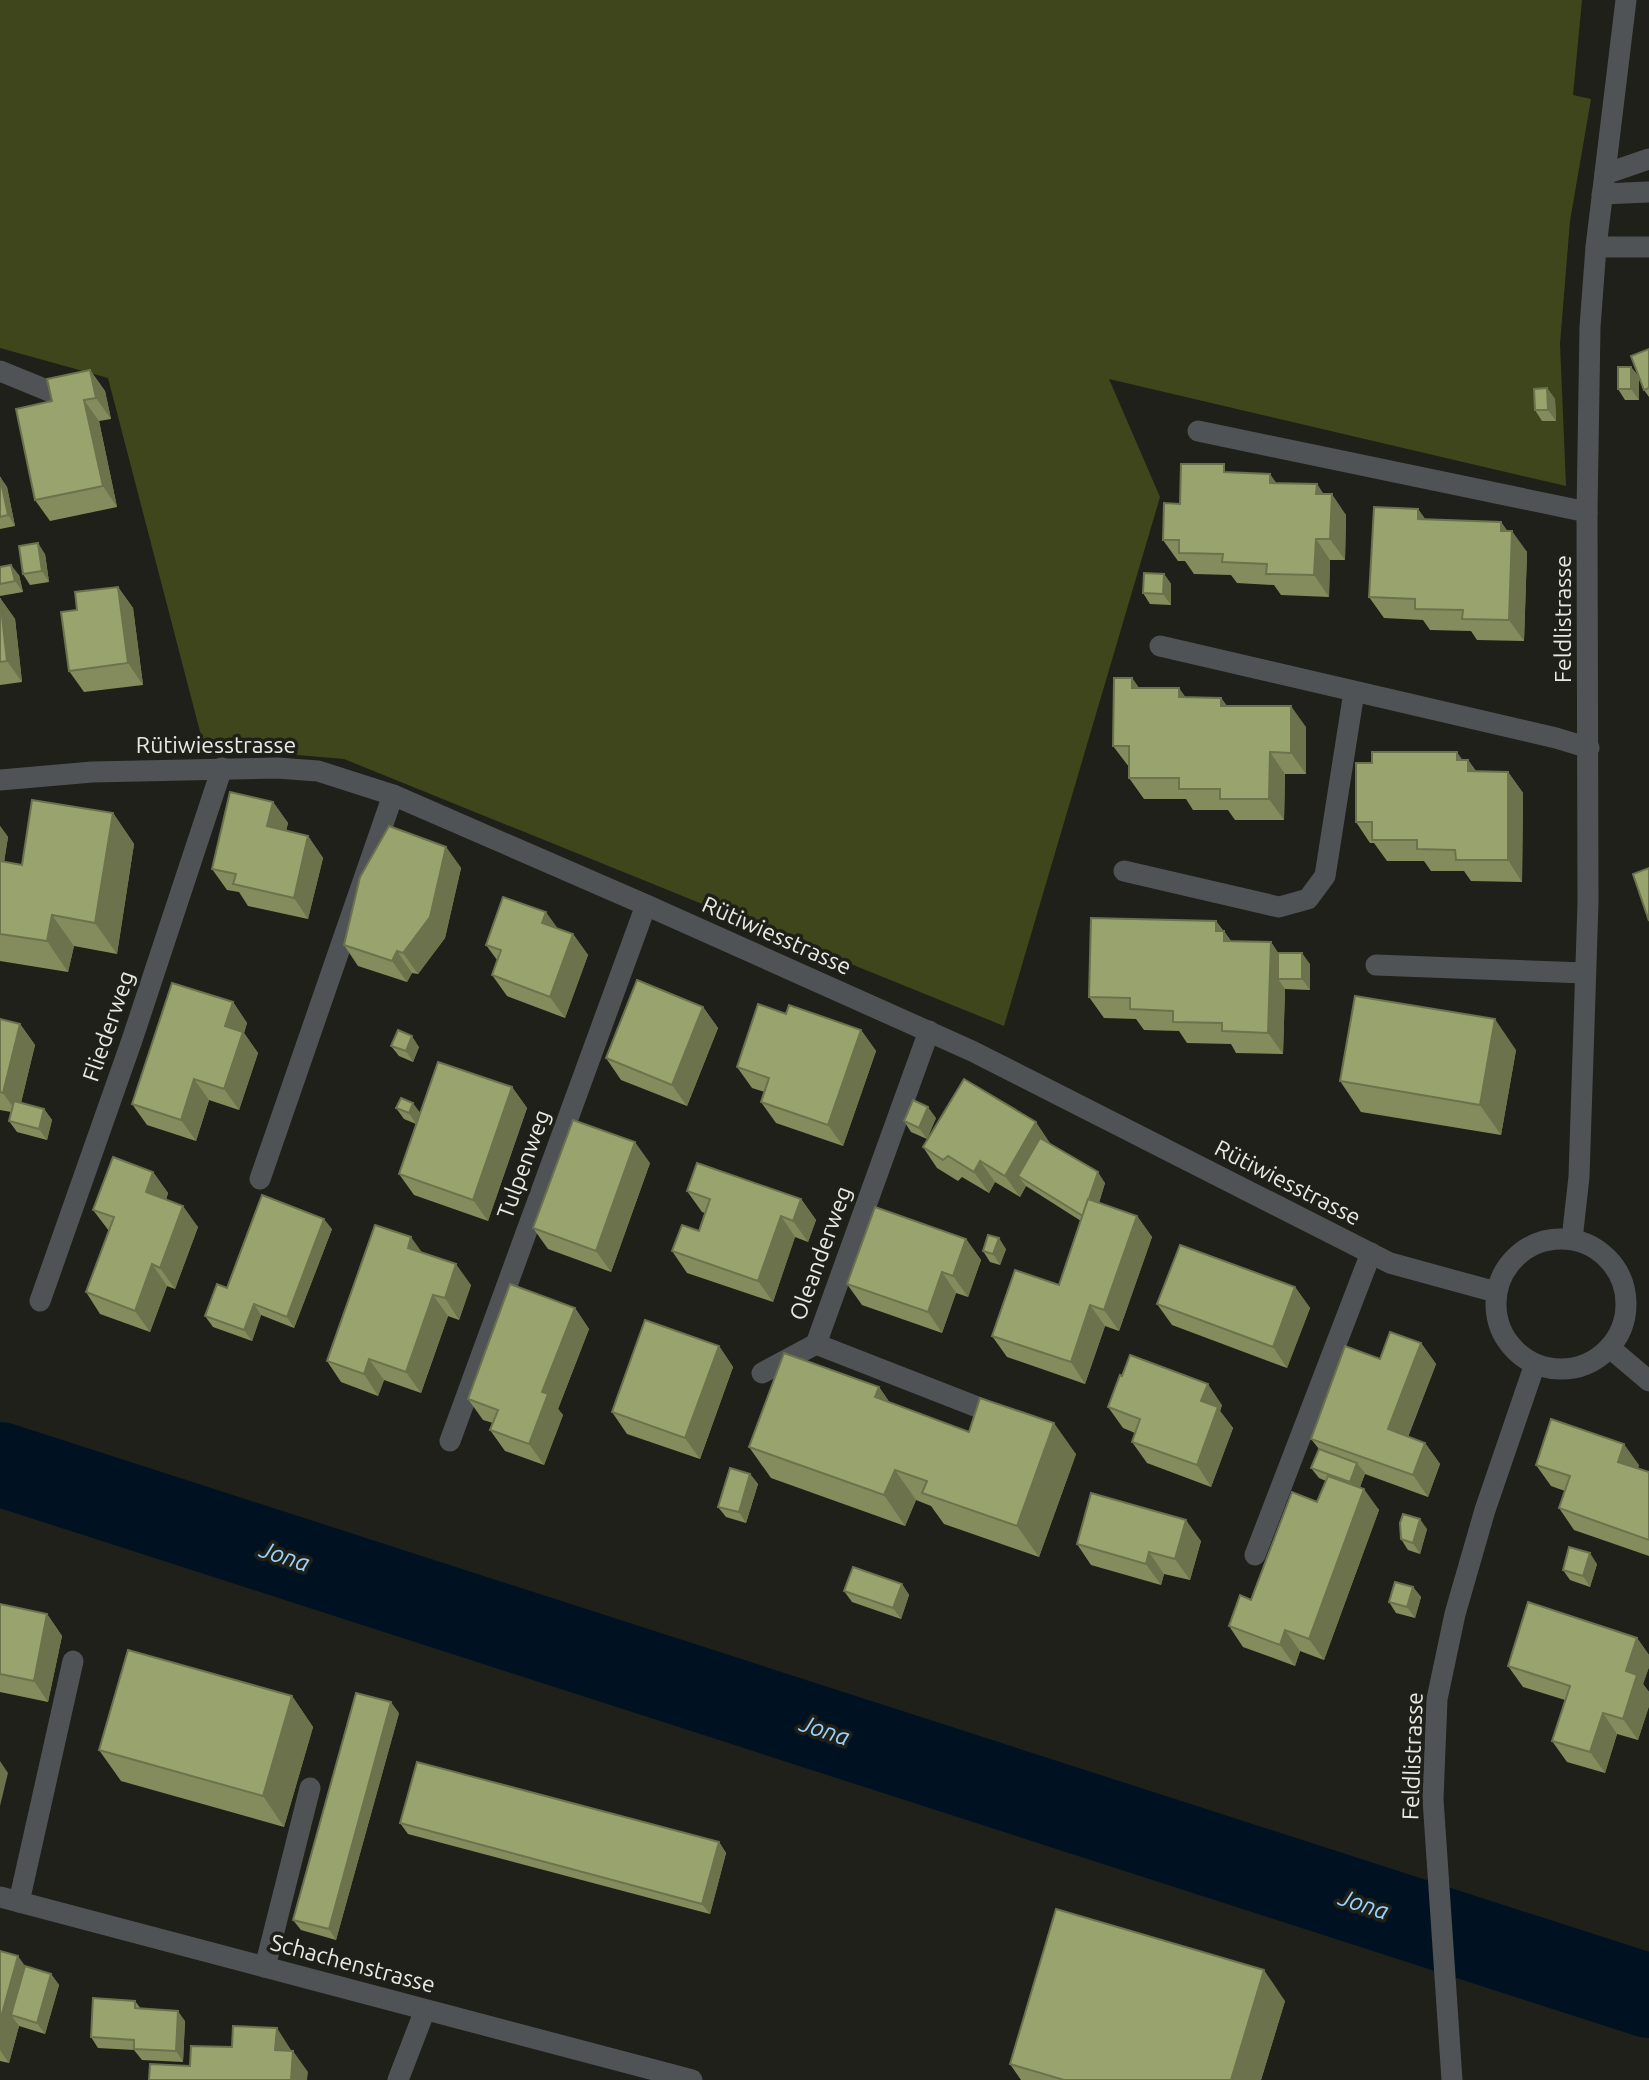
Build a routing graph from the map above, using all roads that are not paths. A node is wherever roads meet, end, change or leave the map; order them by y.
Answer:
1 (1626, 0) edge
2 (1649, 159) edge
3 (1604, 184) junction
4 (1649, 192) edge
5 (1596, 247) junction
6 (1649, 247) edge
7 (0, 372) edge
8 (49, 391) edge
9 (1198, 431) dead end
10 (1587, 512) junction
11 (1160, 646) dead end
12 (1354, 692) junction
13 (1589, 748) junction
14 (222, 768) junction
15 (0, 780) edge
16 (393, 795) junction
17 (1124, 871) dead end
18 (646, 905) junction
19 (1376, 965) dead end
20 (1585, 973) junction
21 (929, 1031) junction
22 (260, 1179) dead end
23 (1572, 1238) junction
24 (1371, 1254) junction
25 (1496, 1292) junction
26 (40, 1301) dead end
27 (816, 1344) junction
28 (1610, 1348) junction
29 (1535, 1364) junction
30 (762, 1373) dead end
31 (1649, 1381) edge
32 (1003, 1417) edge
33 (450, 1440) dead end
34 (1255, 1555) dead end
35 (73, 1661) dead end
36 (310, 1788) dead end
37 (9, 1899) edge
38 (265, 1967) junction
39 (425, 2010) junction
40 (398, 2080) edge
41 (692, 2080) edge
42 (1452, 2080) edge

1 - 3 street, Feldlistrasse
2 - 3 street
3 - 4 street
3 - 5 street, Feldlistrasse
5 - 6 street
5 - 10 street, Feldlistrasse
7 - 8 street
9 - 10 street
10 - 13 street, Feldlistrasse
11 - 12 street
12 - 13 street
12 - 17 street
13 - 20 street, Feldlistrasse
14 - 15 street, Rütiwiesstrasse
14 - 16 street, Rütiwiesstrasse
14 - 26 street, Fliederweg
16 - 18 street, Rütiwiesstrasse
16 - 22 street
18 - 21 street, Rütiwiesstrasse
18 - 33 street, Tulpenweg
19 - 20 street
20 - 23 street, Feldlistrasse
21 - 24 street, Rütiwiesstrasse
21 - 27 street, Oleanderweg
23 - 25 street
23 - 28 street
24 - 25 street, Rütiwiesstrasse
24 - 34 street
25 - 29 street
27 - 30 street
27 - 32 street, Oleanderweg
28 - 29 street
28 - 31 street
29 - 42 street, Feldlistrasse
35 - 37 street
36 - 38 street
37 - 38 street, Schachenstrasse
38 - 39 street, Schachenstrasse
39 - 40 street
39 - 41 street, Schachenstrasse

